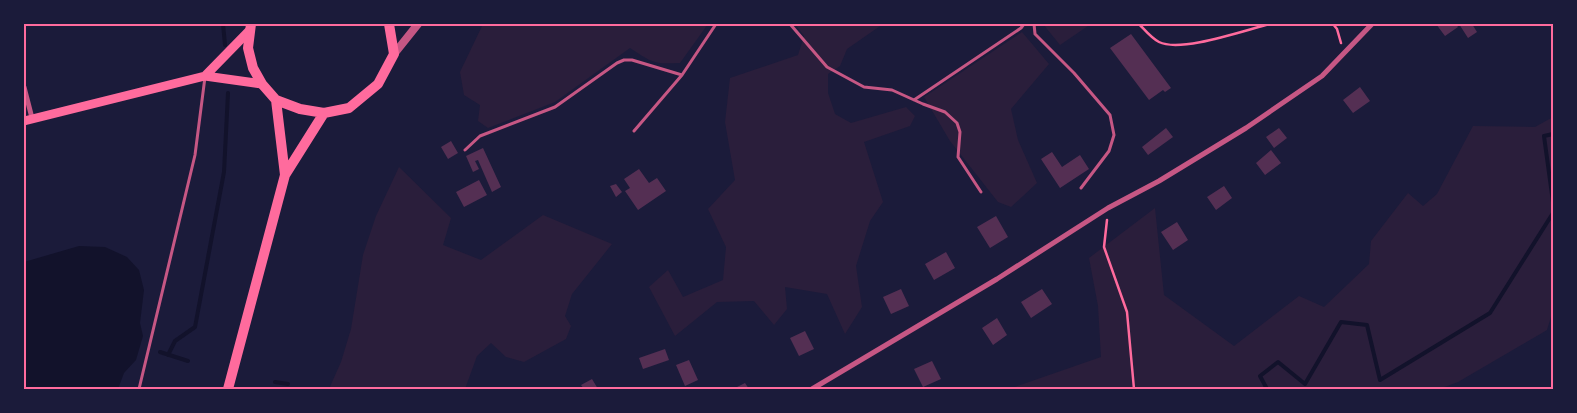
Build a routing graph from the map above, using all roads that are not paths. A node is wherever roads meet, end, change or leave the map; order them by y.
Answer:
1 (389, 24) edge
2 (418, 24) edge
3 (716, 24) edge
4 (790, 24) edge
5 (1024, 24) edge
6 (1034, 24) edge
7 (1372, 24) edge
8 (250, 28) edge
9 (394, 54) junction
10 (682, 75) junction
11 (205, 76) junction
12 (262, 84) junction
13 (24, 87) edge
14 (276, 100) junction
15 (914, 100) junction
16 (324, 113) junction
17 (28, 119) edge
18 (634, 131) dead end
19 (465, 150) dead end
20 (285, 175) junction
21 (1081, 188) dead end
22 (981, 192) dead end
23 (139, 389) edge
24 (228, 389) edge
25 (812, 389) edge

1 - 9 main road
2 - 9 street
3 - 10 lane
4 - 15 lane
5 - 15 lane
6 - 21 lane
7 - 25 street
8 - 11 main road
8 - 12 main road
9 - 16 main road
10 - 18 lane
10 - 19 lane
11 - 12 main road
11 - 17 main road
11 - 23 lane
12 - 14 main road
13 - 17 street
14 - 16 main road
14 - 20 main road
15 - 22 lane
16 - 20 main road
20 - 24 main road

